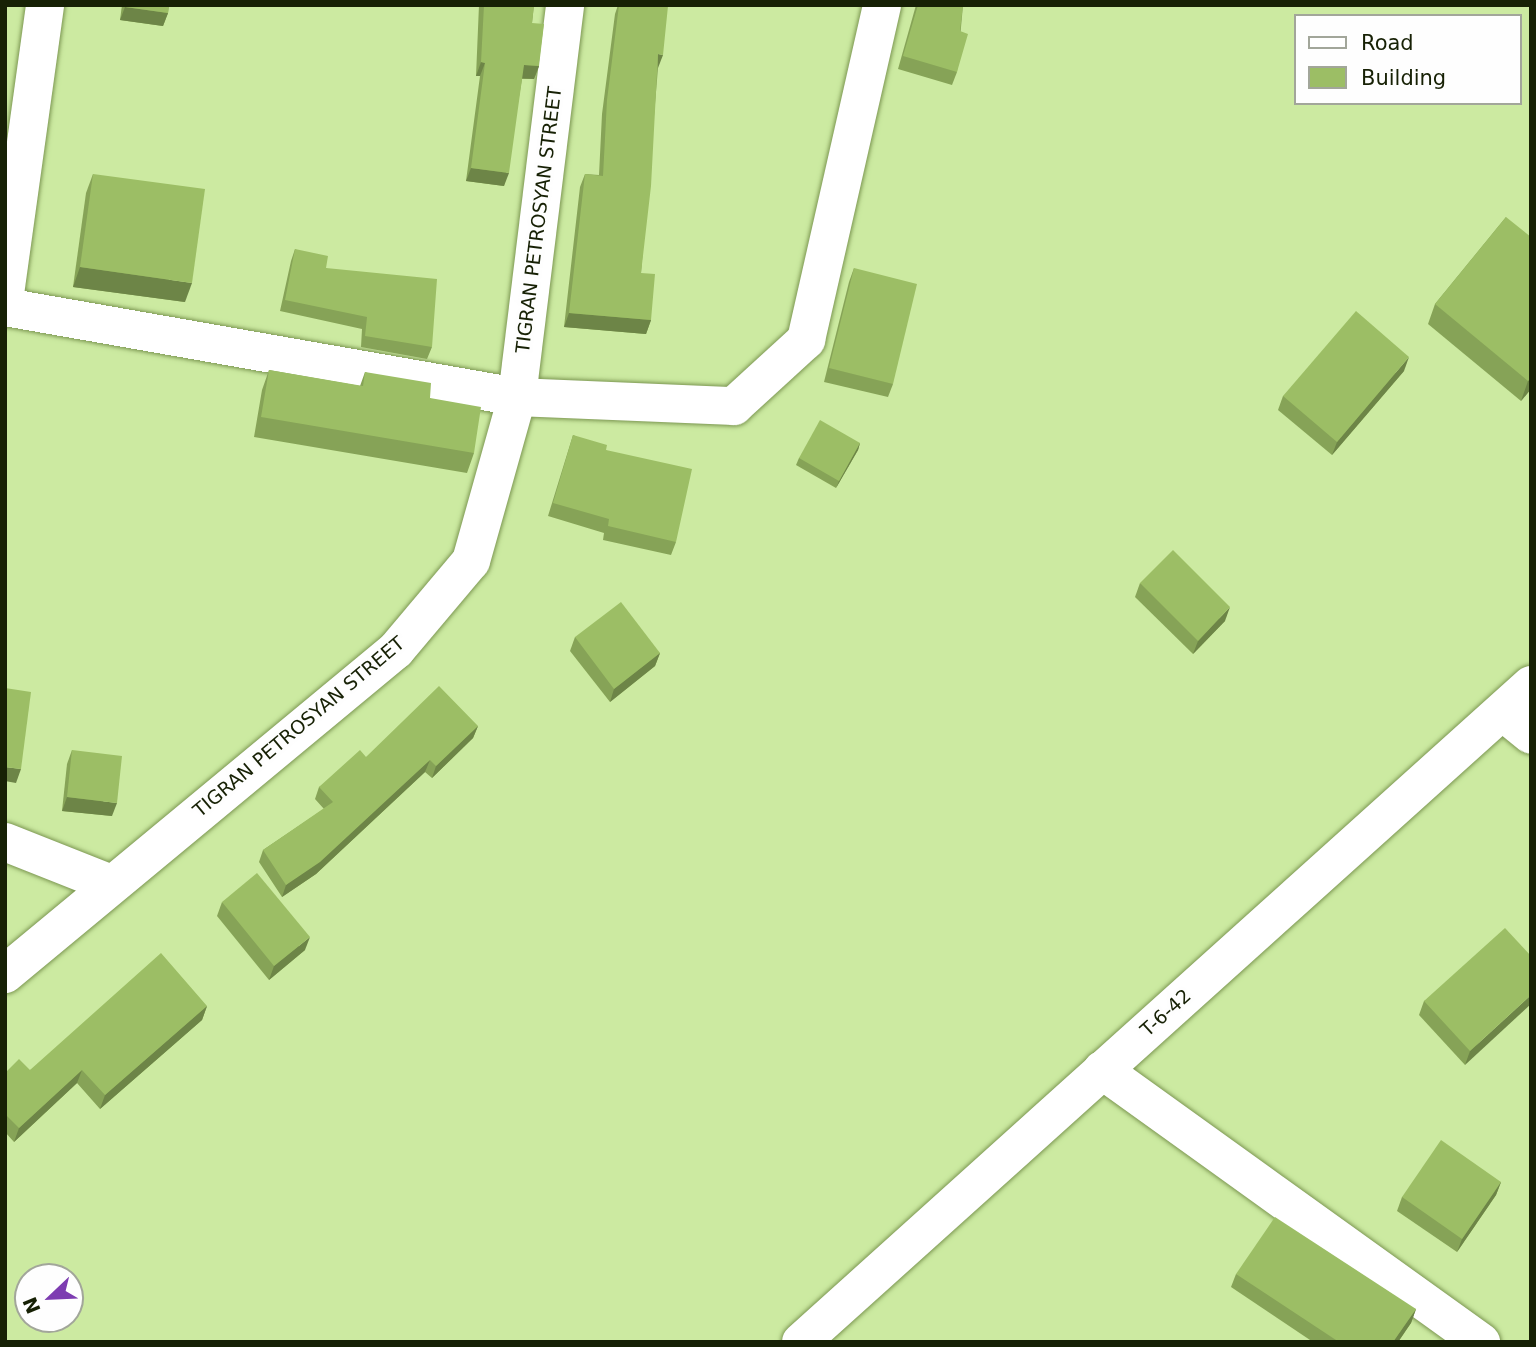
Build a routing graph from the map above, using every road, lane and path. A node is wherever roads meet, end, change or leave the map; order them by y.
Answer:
1 (45, 5) edge
2 (565, 5) edge
3 (882, 5) edge
4 (5, 294) edge
5 (5, 307) edge
6 (517, 397) junction
7 (1531, 685) edge
8 (1517, 723) edge
9 (5, 842) edge
10 (111, 884) junction
11 (5, 974) edge
12 (1102, 1070) junction
13 (801, 1342) edge
14 (1482, 1342) edge

1 - 4 street
2 - 6 street, TIGRAN PETROSYAN STREET
3 - 6 street
5 - 6 street
6 - 10 street, TIGRAN PETROSYAN STREET
7 - 8 street, T-6-42
8 - 12 street, T-6-42
9 - 10 street
10 - 11 street, TIGRAN PETROSYAN STREET
12 - 13 street, T-6-42
12 - 14 street

